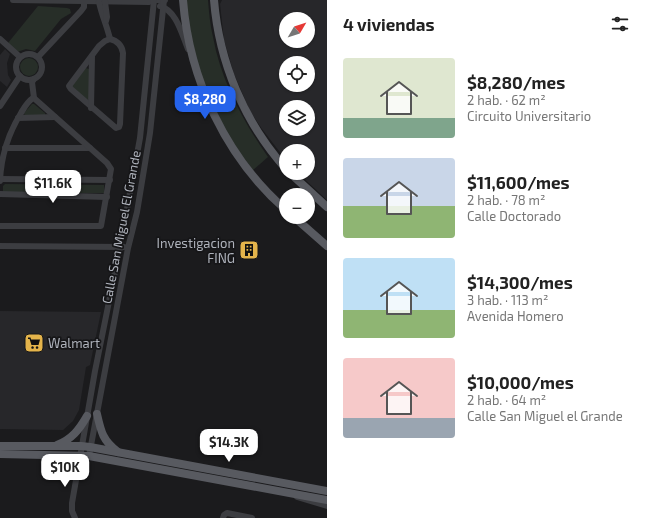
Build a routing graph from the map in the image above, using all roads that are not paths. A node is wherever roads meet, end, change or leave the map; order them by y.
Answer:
1 (13, 0) edge
2 (183, 0) edge
3 (214, 0) edge
4 (218, 0) edge
5 (84, 1) edge
6 (102, 2) junction
7 (153, 2) edge
8 (164, 2) edge
9 (215, 19) junction
10 (0, 39) edge
11 (110, 39) junction
12 (92, 56) junction
13 (192, 56) junction
14 (20, 57) junction
15 (38, 57) junction
16 (20, 76) junction
17 (30, 79) junction
18 (32, 99) junction
19 (0, 106) edge
20 (91, 108) junction
21 (55, 117) junction
22 (18, 118) junction
23 (5, 148) junction
24 (90, 148) junction
25 (279, 159) edge
26 (0, 180) edge
27 (110, 180) junction
28 (298, 180) edge
29 (0, 194) edge
30 (107, 197) junction
31 (279, 203) edge
32 (327, 207) edge
33 (302, 224) edge
34 (0, 226) edge
35 (0, 246) edge
36 (327, 246) edge
37 (120, 247) junction
38 (128, 248) junction
39 (97, 414) junction
40 (87, 416) junction
41 (0, 446) edge
42 (54, 446) junction
43 (86, 447) junction
44 (0, 454) edge
45 (80, 455) junction
46 (89, 456) junction
47 (123, 457) junction
48 (327, 491) edge
49 (285, 492) junction
50 (327, 500) edge
51 (327, 506) edge
52 (223, 516) edge
53 (75, 518) edge
54 (252, 518) edge

1 - 5 street
2 - 13 main road
3 - 9 main road
4 - 9 street
5 - 6 street
5 - 15 street
6 - 7 street
6 - 11 street
7 - 8 street
7 - 37 street, Calle San Miguel El Grande
8 - 13 street
8 - 38 street, Calle San Miguel El Grande
9 - 25 main road
10 - 14 street
11 - 12 street
11 - 20 street
12 - 20 street
12 - 20 street
13 - 31 main road
14 - 15 street
14 - 16 street
15 - 17 street
16 - 17 street
16 - 19 street
17 - 18 street
18 - 21 street
18 - 22 street
21 - 22 street
21 - 24 street
22 - 23 street
23 - 24 street
23 - 26 street
24 - 27 street
26 - 27 street
27 - 30 street
28 - 32 main road
29 - 30 street
30 - 34 street
33 - 36 main road
35 - 37 street
37 - 38 street
37 - 40 street, Calle San Miguel El Grande
38 - 39 street, Calle San Miguel El Grande
39 - 43 street, Calle San Miguel El Grande
39 - 47 main road
40 - 42 main road
40 - 43 street, Calle San Miguel El Grande
41 - 42 main road
42 - 43 main road
43 - 45 street, Calle San Miguel El Grande
43 - 46 street, Calle San Miguel El Grande
43 - 47 main road
44 - 45 main road
45 - 46 main road
45 - 53 street
46 - 47 main road
47 - 48 main road
47 - 49 main road
49 - 50 main road
49 - 51 street
52 - 54 street

